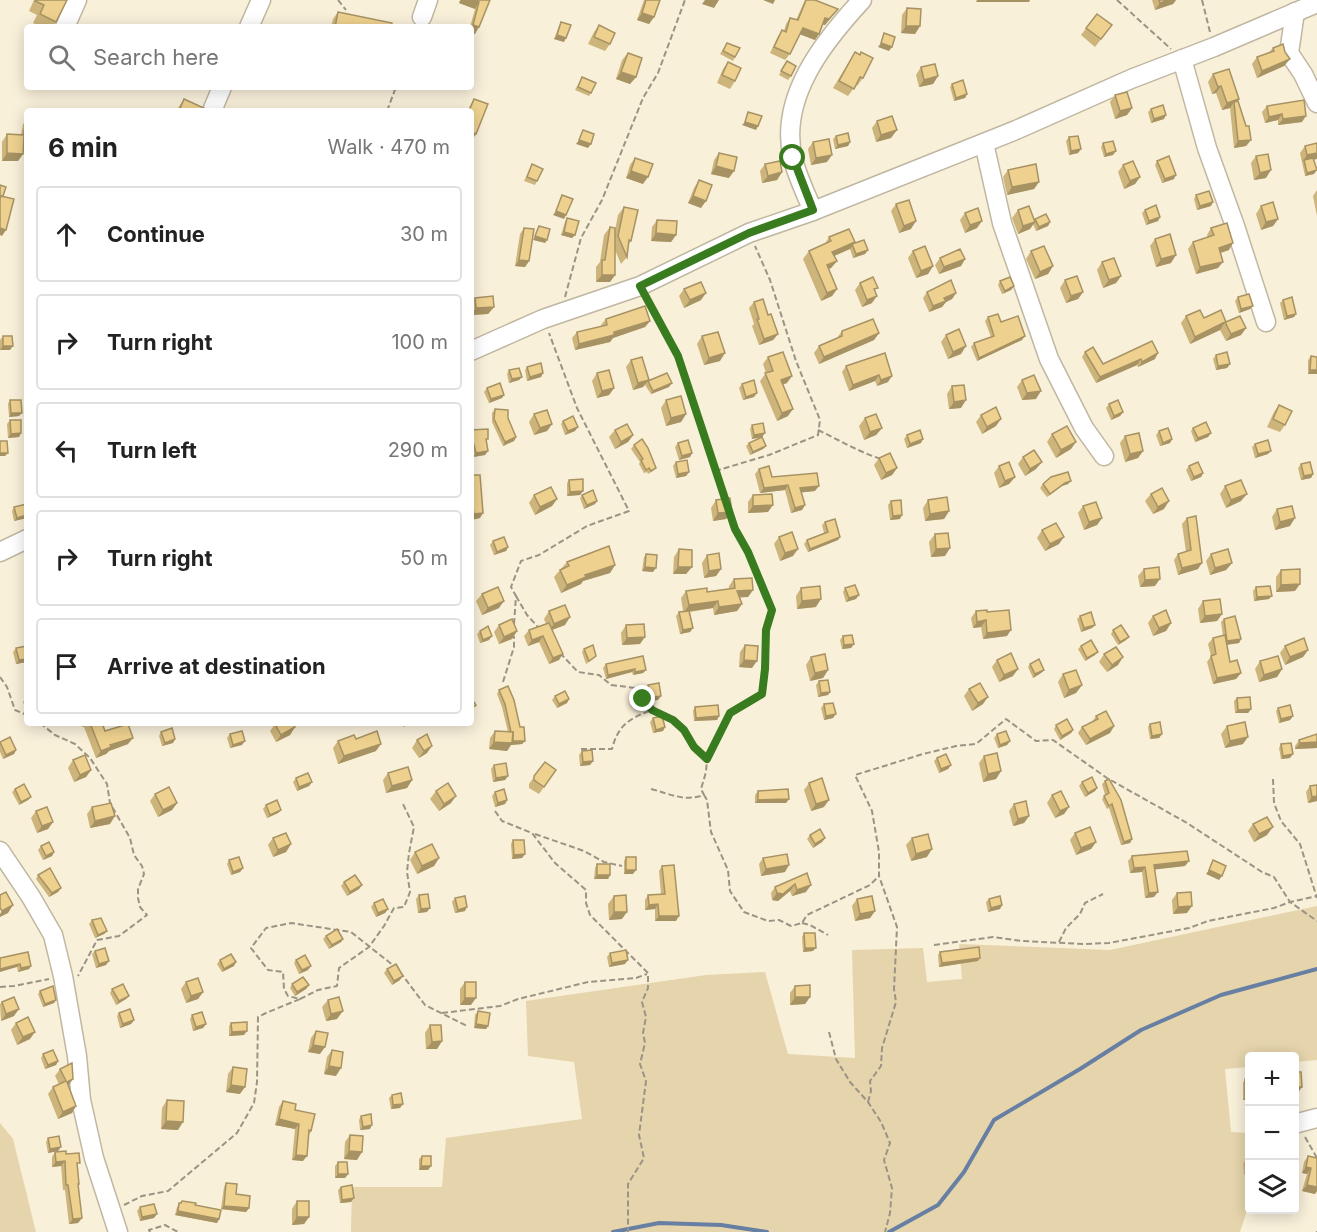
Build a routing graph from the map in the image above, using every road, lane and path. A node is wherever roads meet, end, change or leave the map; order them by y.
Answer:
1 (77, 0) edge
2 (261, 0) edge
3 (338, 0) edge
4 (685, 0) edge
5 (862, 0) edge
6 (1117, 0) edge
7 (1202, 0) edge
8 (1317, 3) edge
9 (346, 10) dead end
10 (1295, 12) junction
11 (66, 24) edge
12 (250, 24) edge
13 (1214, 46) junction
14 (1182, 59) junction
15 (221, 90) edge
16 (395, 90) edge
17 (1317, 103) edge
18 (213, 108) edge
19 (388, 108) edge
20 (984, 143) junction
21 (813, 210) junction
22 (749, 233) junction
23 (640, 286) junction
24 (549, 317) junction
25 (1266, 322) dead end
26 (474, 350) edge
27 (818, 430) junction
28 (1104, 456) dead end
29 (883, 459) edge
30 (715, 471) junction
31 (24, 540) edge
32 (0, 552) edge
33 (516, 596) junction
34 (540, 630) edge
35 (554, 645) edge
36 (0, 676) edge
37 (503, 682) dead end
38 (652, 710) junction
39 (24, 714) edge
40 (44, 726) edge
41 (581, 749) edge
42 (707, 759) junction
43 (1273, 779) dead end
44 (651, 789) dead end
45 (704, 795) junction
46 (403, 804) dead end
47 (495, 811) dead end
48 (532, 833) junction
49 (0, 851) edge
50 (622, 866) dead end
51 (879, 876) junction
52 (1103, 894) dead end
53 (1317, 896) edge
54 (1290, 902) junction
55 (1317, 921) edge
56 (802, 923) junction
57 (828, 935) dead end
58 (1059, 942) junction
59 (934, 945) dead end
60 (369, 947) junction
61 (648, 973) junction
62 (70, 976) junction
63 (0, 987) edge
64 (300, 999) junction
65 (441, 1013) junction
66 (467, 1026) dead end
67 (830, 1032) dead end
68 (868, 1102) junction
69 (1304, 1122) edge
70 (1317, 1158) edge
71 (111, 1212) junction
72 (118, 1232) edge
73 (150, 1232) edge
74 (178, 1232) edge
75 (628, 1232) edge
76 (885, 1232) edge

1 - 11 street
2 - 12 street
3 - 9 path
4 - 24 path
5 - 21 street
6 - 14 path
7 - 13 path
8 - 10 street
10 - 13 street
10 - 17 street
13 - 14 street
14 - 20 street
14 - 25 street
15 - 18 street
16 - 19 path
20 - 21 street
20 - 28 street
21 - 22 street
22 - 23 street
22 - 27 path
23 - 24 street
23 - 30 path
24 - 26 street
24 - 33 path
27 - 29 path
27 - 30 path
30 - 42 path
31 - 32 street
33 - 34 path
33 - 37 path
35 - 38 path
36 - 39 path
38 - 41 path
38 - 42 path
40 - 62 path
42 - 45 path
43 - 53 path
44 - 45 path
45 - 56 path
46 - 60 path
47 - 48 path
48 - 50 path
48 - 61 path
49 - 62 street
51 - 54 path
51 - 56 path
51 - 68 path
52 - 58 path
53 - 54 path
54 - 55 path
54 - 58 path
56 - 57 path
58 - 59 path
60 - 64 path
60 - 64 path
60 - 65 path
61 - 65 path
61 - 75 path
62 - 63 path
62 - 71 street
64 - 71 path
65 - 66 path
67 - 68 path
68 - 76 path
69 - 70 path
71 - 72 street
73 - 74 path

